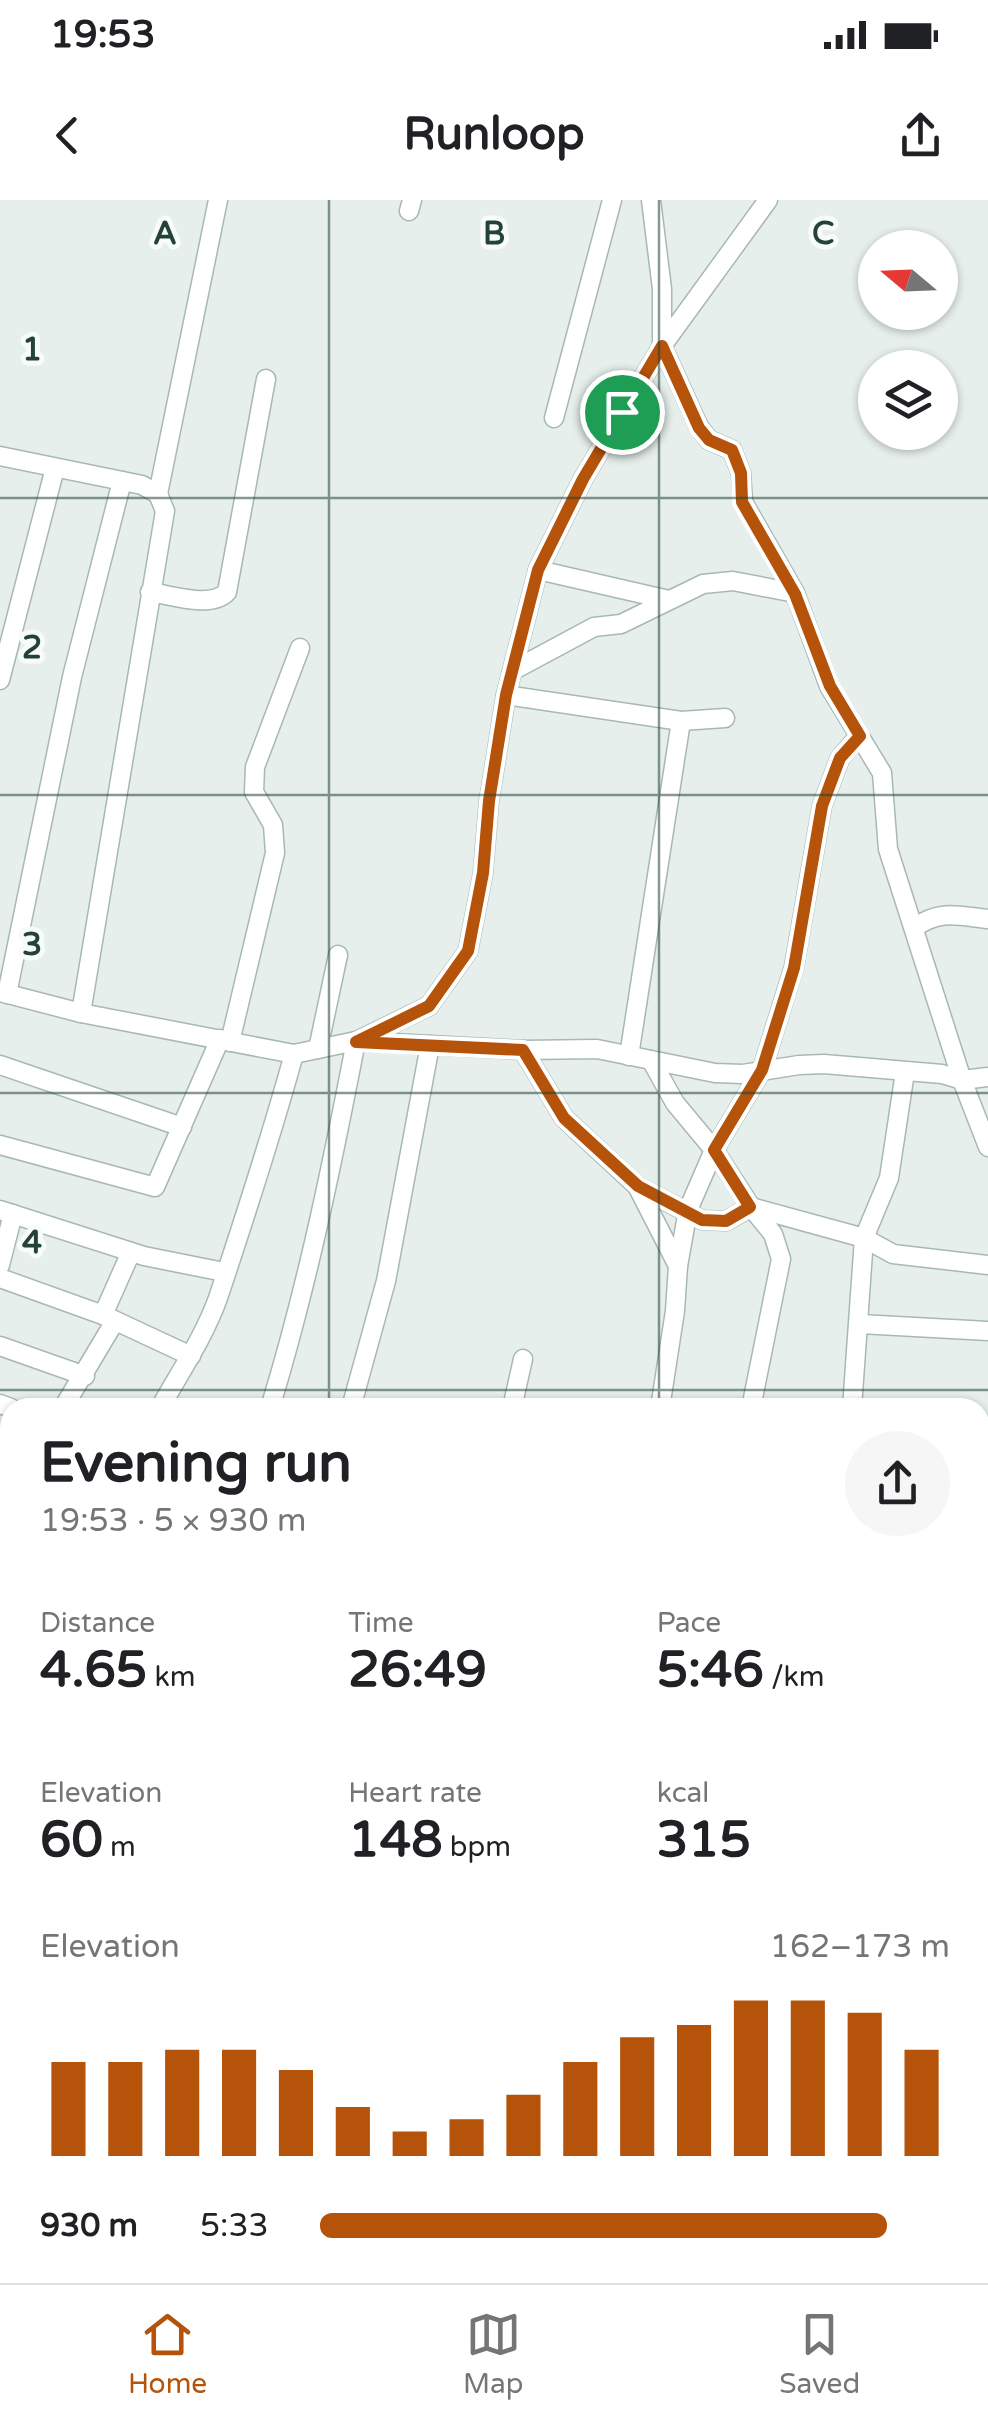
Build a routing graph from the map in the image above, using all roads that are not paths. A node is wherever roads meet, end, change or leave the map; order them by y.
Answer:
1 (218, 200) edge
2 (612, 200) edge
3 (651, 200) edge
4 (768, 200) edge
5 (662, 346) junction
6 (266, 379) dead end
7 (554, 418) dead end
8 (0, 456) edge
9 (55, 468) junction
10 (122, 482) junction
11 (158, 494) junction
12 (538, 570) junction
13 (150, 592) junction
14 (795, 594) junction
15 (669, 600) junction
16 (300, 648) dead end
17 (512, 671) junction
18 (0, 680) edge
19 (506, 695) junction
20 (725, 718) dead end
21 (681, 721) junction
22 (860, 736) junction
23 (988, 918) edge
24 (914, 928) junction
25 (338, 954) dead end
26 (4, 993) edge
27 (81, 1013) junction
28 (225, 1041) junction
29 (356, 1042) junction
30 (430, 1045) junction
31 (318, 1049) junction
32 (523, 1050) junction
33 (294, 1054) junction
34 (629, 1056) junction
35 (651, 1060) junction
36 (0, 1066) edge
37 (762, 1070) junction
38 (905, 1072) junction
39 (988, 1077) edge
40 (962, 1080) junction
41 (182, 1127) junction
42 (0, 1145) edge
43 (988, 1147) edge
44 (714, 1150) junction
45 (638, 1186) junction
46 (750, 1207) junction
47 (688, 1210) junction
48 (6, 1212) edge
49 (864, 1238) junction
50 (131, 1252) junction
51 (0, 1265) edge
52 (988, 1265) edge
53 (678, 1266) junction
54 (224, 1272) junction
55 (0, 1278) edge
56 (109, 1318) junction
57 (860, 1324) junction
58 (988, 1331) edge
59 (0, 1346) edge
60 (190, 1356) junction
61 (523, 1359) dead end
62 (85, 1376) junction
63 (70, 1398) edge
64 (166, 1398) edge
65 (273, 1398) edge
66 (354, 1398) edge
67 (514, 1398) edge
68 (662, 1398) edge
69 (754, 1398) edge
70 (853, 1398) edge

1 - 11 street
2 - 7 street
3 - 5 street
4 - 5 street
5 - 12 street
5 - 14 street
6 - 13 street
8 - 9 street
9 - 10 street
9 - 18 street
10 - 11 street
10 - 26 street
11 - 13 street
12 - 15 street
12 - 17 street
13 - 27 street
14 - 15 street
14 - 22 street
15 - 17 street
16 - 28 street
17 - 19 street
19 - 21 street
19 - 29 street
20 - 21 street
21 - 34 street
22 - 24 street
22 - 37 street
23 - 24 street
24 - 40 street
25 - 31 street
26 - 27 street
27 - 28 street
28 - 33 street
28 - 41 street
29 - 30 street
29 - 31 street
29 - 65 street
30 - 32 street
30 - 66 street
31 - 33 street
32 - 34 street
32 - 45 street
33 - 54 street
34 - 35 street
35 - 37 street
35 - 44 street
36 - 41 street
37 - 38 street
37 - 44 street
38 - 40 street
38 - 49 street
39 - 40 street
40 - 43 street
41 - 42 street
44 - 46 street
44 - 47 street
45 - 47 street
45 - 53 street
46 - 47 street
46 - 49 street
46 - 69 street
47 - 53 street
48 - 50 street
48 - 51 street
49 - 52 street
49 - 57 street
50 - 54 street
50 - 56 street
53 - 68 street
54 - 60 street
55 - 56 street
56 - 60 street
56 - 62 street
57 - 58 street
57 - 70 street
59 - 62 street
60 - 64 street
61 - 67 street
62 - 63 street

